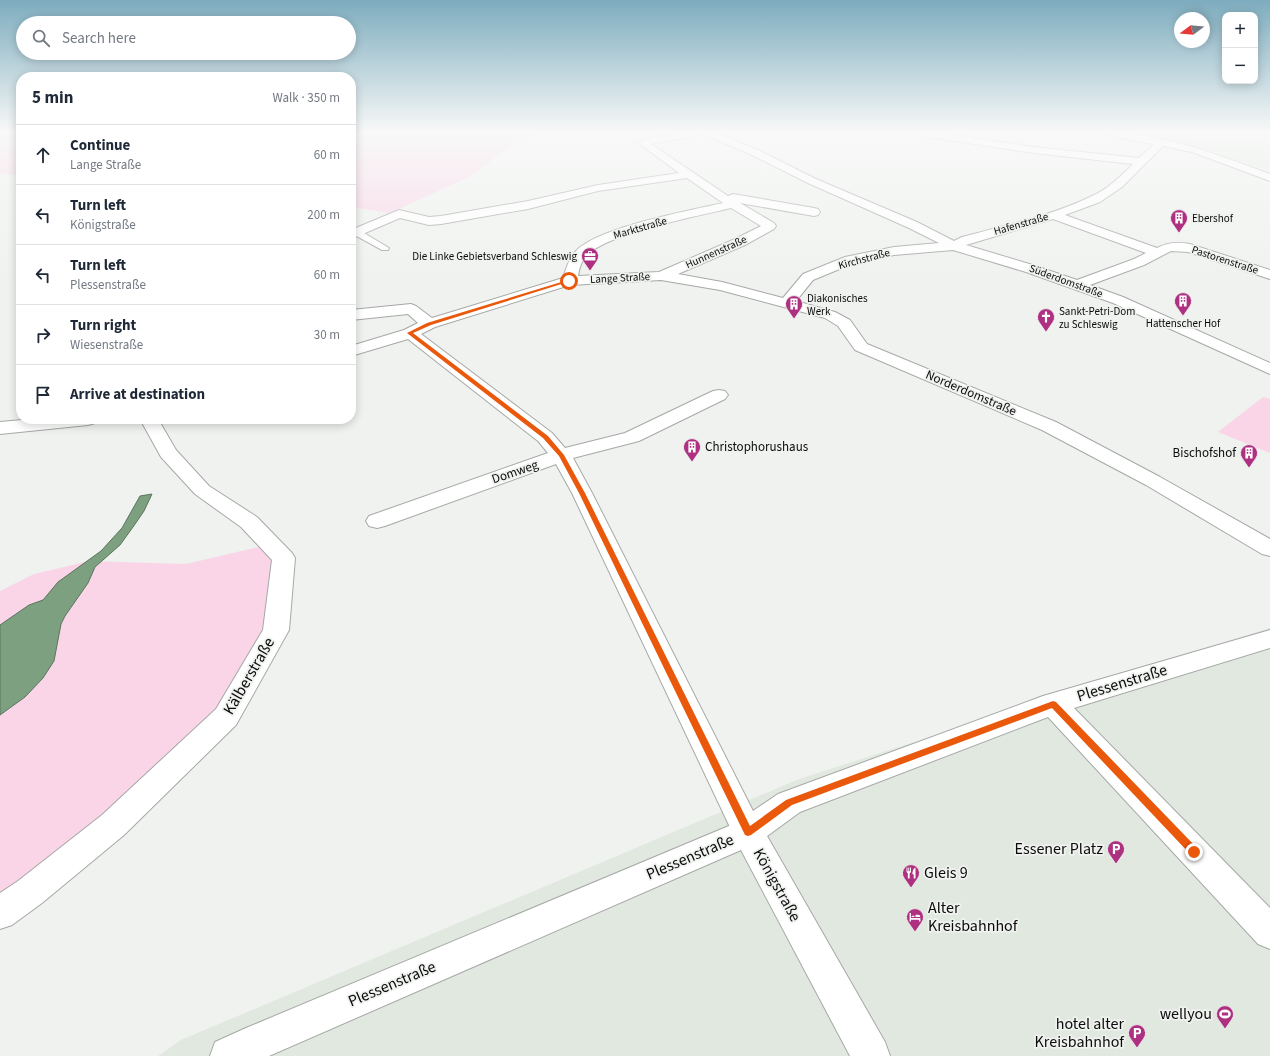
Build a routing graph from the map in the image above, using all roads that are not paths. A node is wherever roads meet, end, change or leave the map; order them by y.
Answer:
1 (638, 182) edge
2 (699, 182) edge
3 (818, 182) edge
4 (1122, 182) edge
5 (720, 196) junction
6 (732, 204) junction
7 (814, 212) dead end
8 (1054, 214) junction
9 (356, 233) edge
10 (356, 235) edge
11 (954, 246) junction
12 (385, 248) dead end
13 (1156, 252) junction
14 (661, 276) junction
15 (1270, 276) edge
16 (569, 281) junction
17 (1078, 285) junction
18 (788, 303) junction
19 (356, 314) edge
20 (429, 324) junction
21 (410, 333) junction
22 (356, 349) edge
23 (1270, 369) edge
24 (719, 395) dead end
25 (30, 424) edge
26 (152, 424) edge
27 (0, 428) edge
28 (562, 455) junction
29 (377, 520) dead end
30 (1270, 549) edge
31 (1270, 639) edge
32 (1053, 704) junction
33 (748, 832) junction
34 (0, 913) edge
35 (1270, 932) edge
36 (249, 1051) edge
37 (871, 1056) edge

1 - 9 street
2 - 5 street
3 - 11 street, Süderdomstraße
4 - 8 street, Hafenstraße
5 - 6 street
5 - 7 street
6 - 14 street, Hunnenstraße
6 - 16 street, Marktstraße
8 - 11 street, Hafenstraße
8 - 13 street
10 - 12 lane
11 - 17 street, Süderdomstraße
11 - 18 street, Kirchstraße
13 - 15 street, Pastorenstraße
13 - 17 street, Pastorenstraße
14 - 16 street, Lange Straße
14 - 18 street, Norderdomstraße
16 - 20 street, Lange Straße
17 - 23 street, Süderdomstraße
18 - 30 street, Norderdomstraße
19 - 20 street
20 - 21 street, Lange Straße
21 - 22 street, Lange Straße
21 - 28 street, Königstraße
24 - 28 street, Domweg
25 - 27 street
26 - 34 street, Kälberstraße
28 - 29 street, Domweg
28 - 33 street, Königstraße
31 - 32 street, Plessenstraße
32 - 33 street, Plessenstraße
32 - 35 street
33 - 36 street, Plessenstraße
33 - 37 street, Königstraße

